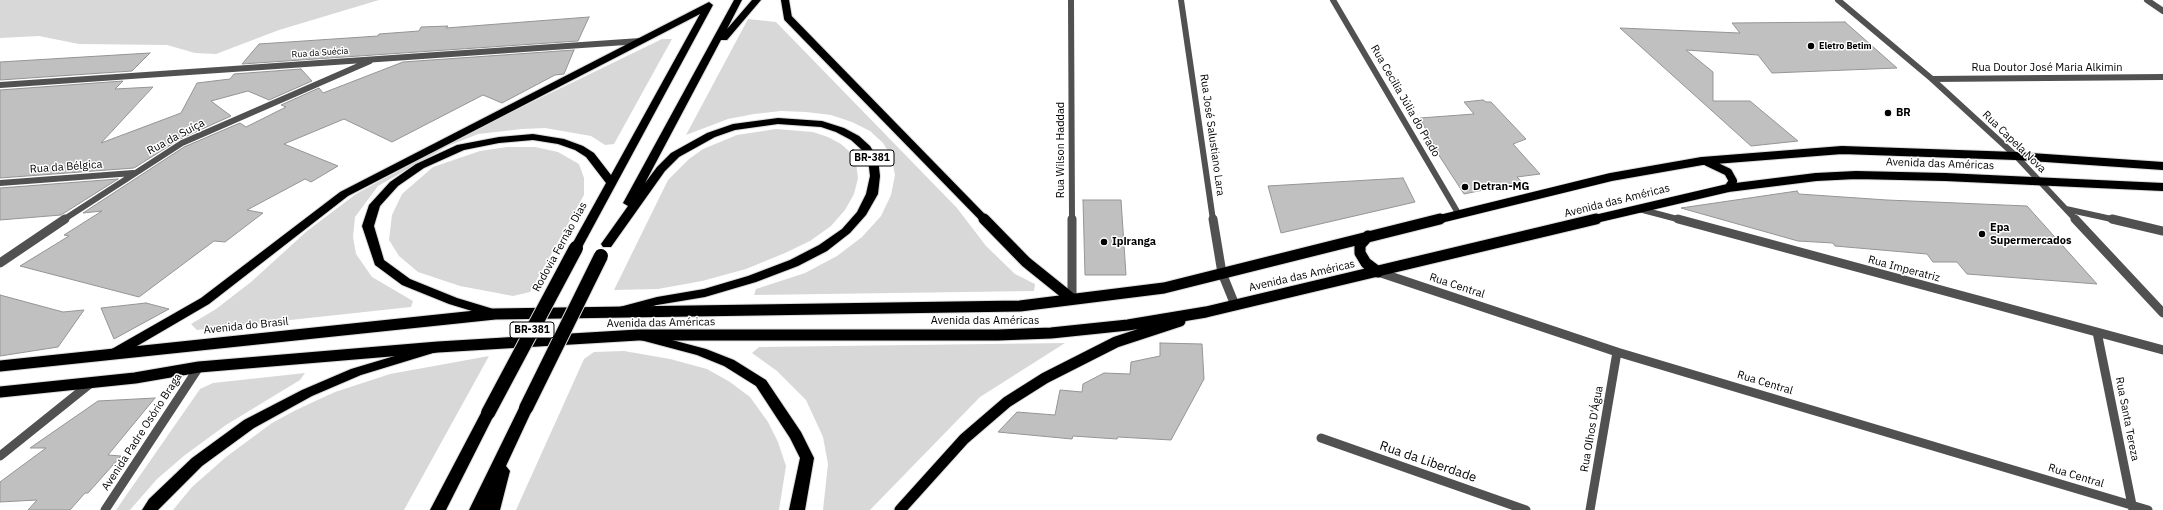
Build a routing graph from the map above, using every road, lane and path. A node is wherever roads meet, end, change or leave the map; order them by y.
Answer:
1 (738, 0) edge
2 (757, 0) edge
3 (785, 0) edge
4 (1071, 0) edge
5 (1181, 0) edge
6 (1333, 0) edge
7 (1838, 0) edge
8 (2146, 0) edge
9 (709, 3) edge
10 (2163, 11) edge
11 (640, 41) junction
12 (712, 51) junction
13 (376, 58) junction
14 (2163, 77) edge
15 (1932, 79) junction
16 (0, 85) edge
17 (2016, 156) junction
18 (1702, 161) junction
19 (2163, 166) edge
20 (134, 172) junction
21 (2039, 181) junction
22 (0, 183) edge
23 (612, 184) junction
24 (2163, 187) edge
25 (1728, 188) junction
26 (1639, 209) junction
27 (2065, 209) junction
28 (1458, 213) junction
29 (2163, 231) edge
30 (1368, 236) junction
31 (604, 250) junction
32 (0, 262) edge
33 (1378, 272) junction
34 (1222, 273) junction
35 (1072, 300) junction
36 (1235, 305) junction
37 (616, 312) junction
38 (1206, 312) junction
39 (2163, 313) edge
40 (495, 314) junction
41 (2097, 332) junction
42 (638, 335) junction
43 (438, 347) junction
44 (2163, 350) edge
45 (1617, 352) junction
46 (115, 353) junction
47 (0, 366) edge
48 (199, 367) junction
49 (91, 383) junction
50 (0, 392) edge
51 (1321, 438) dead end
52 (509, 446) junction
53 (0, 456) edge
54 (2132, 508) edge
55 (106, 510) edge
56 (150, 510) edge
57 (438, 510) edge
58 (476, 510) edge
59 (492, 510) edge
60 (797, 510) edge
61 (900, 510) edge
62 (1526, 510) edge
63 (1590, 510) edge
64 (2148, 510) edge

1 - 12 highway, BR-381
2 - 12 highway
3 - 35 main road
4 - 35 street, Rua Wilson Haddad
5 - 34 street, Rua José Salustiano Lara
6 - 28 street, Rua Cecília Júlia do Prado
7 - 15 street, Rua Capela Nova
8 - 10 street
9 - 11 highway
9 - 23 highway, Rodovia Fernão Dias / BR-381
11 - 13 street, Rua da Suécia
11 - 46 highway
12 - 31 highway, BR-381
13 - 16 street, Rua da Suécia
13 - 20 street, Rua da Suíça
14 - 15 street, Rua Doutor José Maria Alkimin
15 - 17 street, Rua Capela Nova
17 - 18 main road, Avenida das Américas
17 - 19 main road, Avenida das Américas
17 - 21 street, Rua Capela Nova
18 - 25 main road
18 - 28 main road, Avenida das Américas
20 - 22 street, Rua da Bélgica
20 - 32 street, Rua da Suíça
21 - 24 main road, Avenida das Américas
21 - 25 main road, Avenida das Américas
21 - 27 street, Rua Capela Nova
23 - 40 highway
23 - 57 highway, Rodovia Fernão Dias / BR-381, bridge
25 - 26 main road, Avenida das Américas
26 - 33 main road, Avenida das Américas
26 - 41 street, Rua Imperatriz
27 - 29 street
27 - 39 street, Rua Capela Nova
28 - 30 main road, Avenida das Américas
30 - 33 main road
30 - 34 main road, Avenida das Américas
31 - 37 highway, BR-381
31 - 52 highway, BR-381, bridge
33 - 36 main road, Avenida das Américas
33 - 45 street, Rua Central
34 - 35 main road, Avenida das Américas
34 - 36 street, Rua José Salustiano Lara
35 - 37 main road, Avenida das Américas
36 - 38 main road, Avenida das Américas
37 - 40 main road, Avenida das Américas
38 - 42 main road, Avenida das Américas
38 - 61 main road
40 - 46 main road, Avenida do Brasil
41 - 44 street, Rua Imperatriz
41 - 54 street, Rua Santa Tereza
42 - 43 main road, Avenida das Américas
42 - 60 highway
43 - 48 main road
43 - 56 highway
45 - 54 street, Rua Central
45 - 63 street, Rua Olhos D'Água
46 - 47 main road, Avenida do Brasil
48 - 49 main road
48 - 55 street, Avenida Padre Osório Braga
49 - 50 main road
49 - 53 street
51 - 62 street, Rua da Liberdade
52 - 58 highway, BR-381
52 - 59 highway
54 - 64 street, Rua Central

